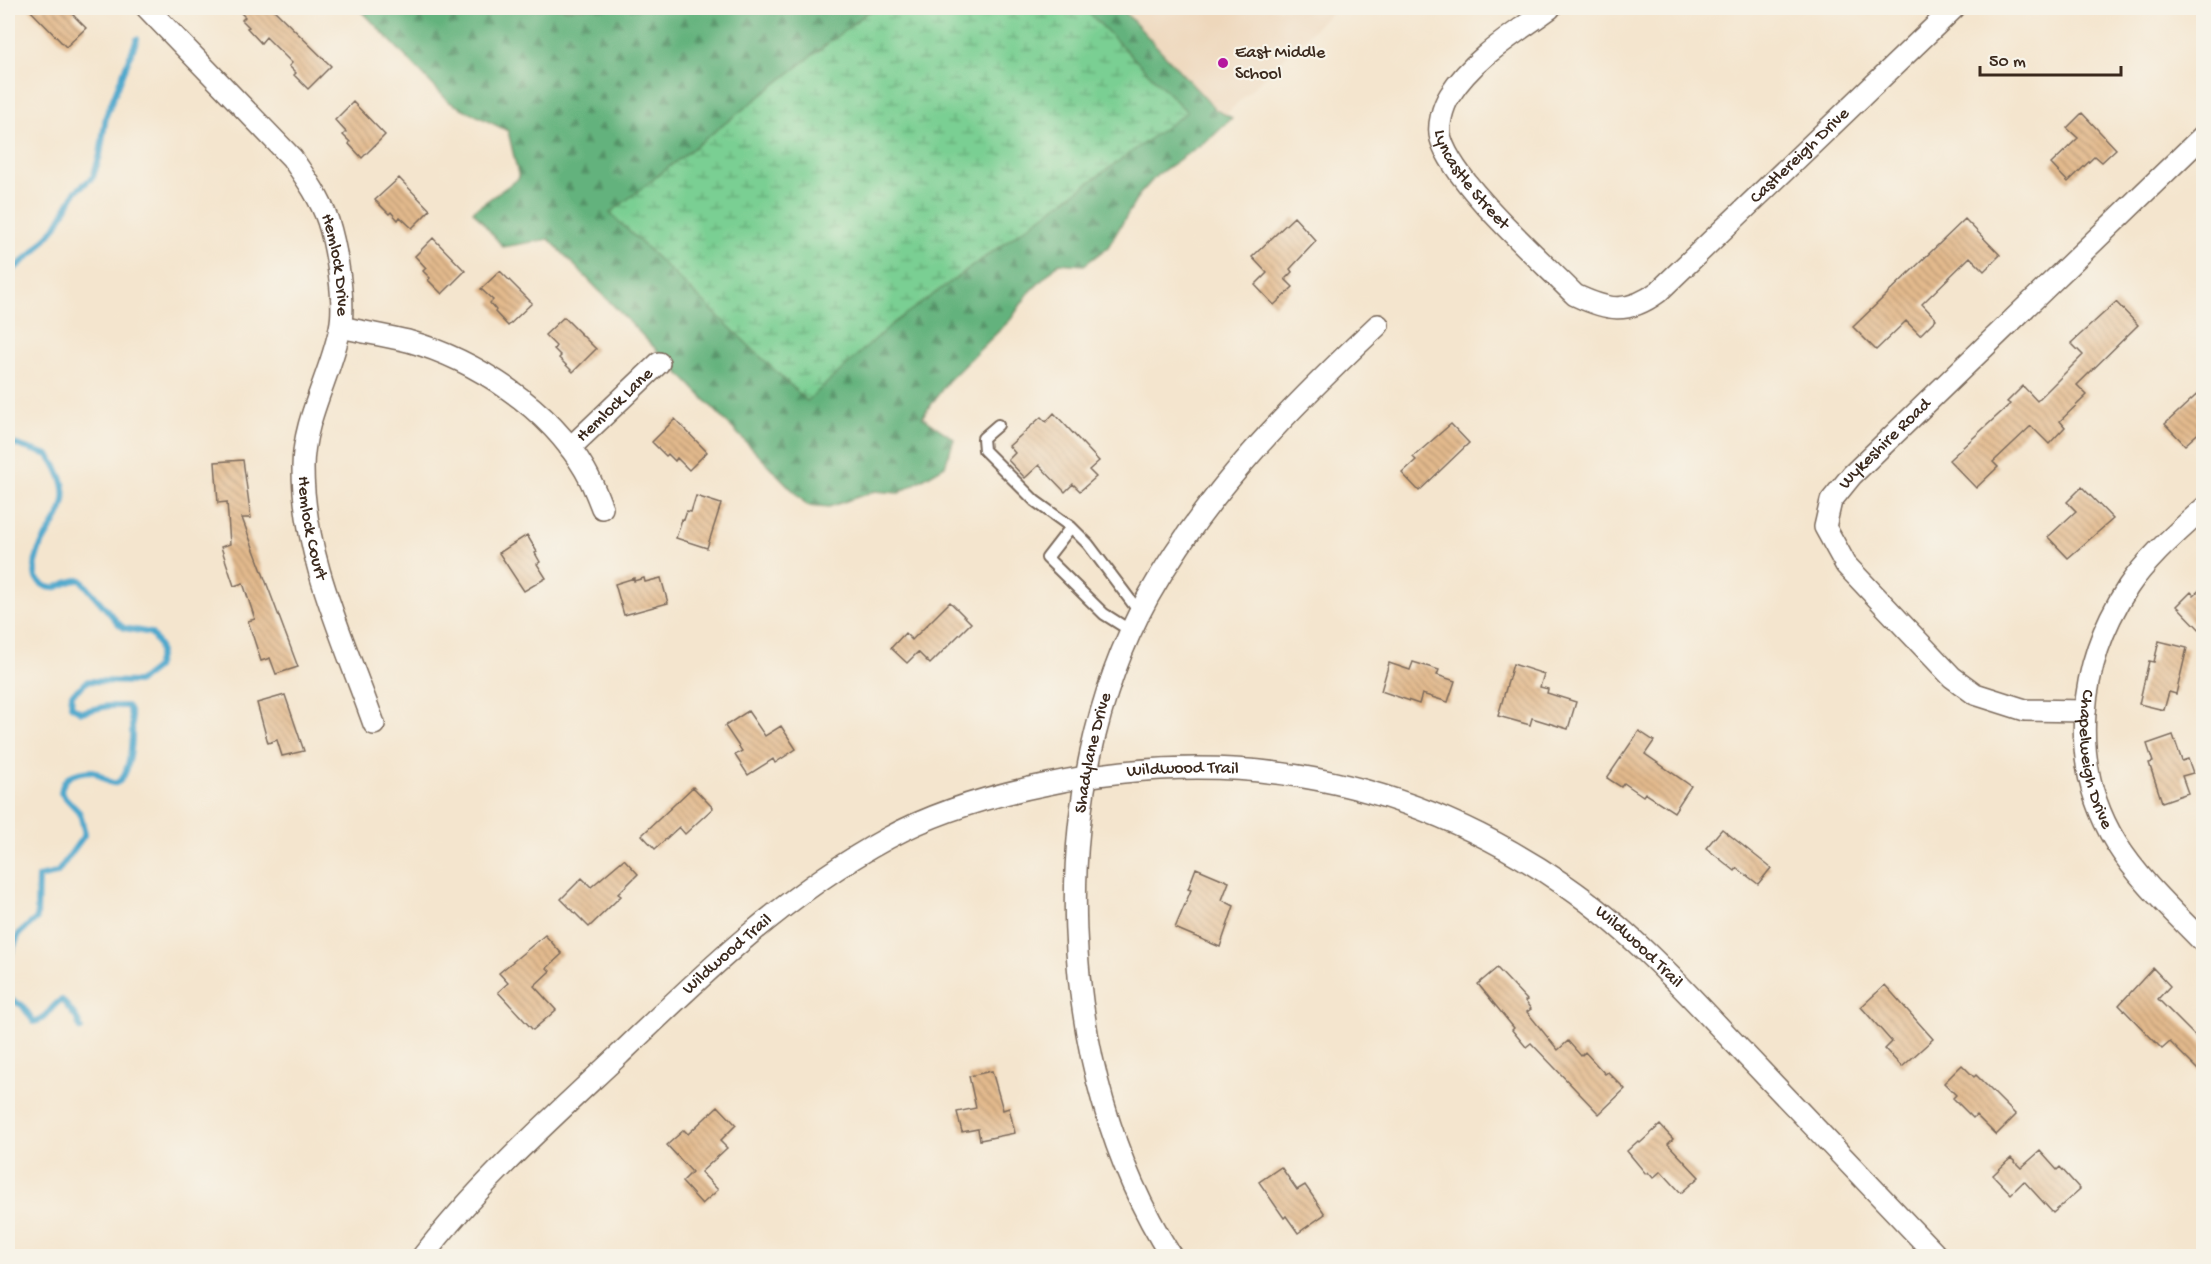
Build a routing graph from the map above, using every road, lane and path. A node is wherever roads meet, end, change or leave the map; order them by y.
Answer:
1 (147, 8) edge
2 (1550, 8) edge
3 (1953, 8) edge
4 (2204, 135) edge
5 (1644, 302) joint
6 (1378, 325) dead end
7 (341, 327) junction
8 (659, 363) dead end
9 (998, 425) dead end
10 (570, 448) junction
11 (602, 508) dead end
12 (2204, 508) edge
13 (1071, 527) junction
14 (1136, 622) junction
15 (2085, 711) junction
16 (374, 724) dead end
17 (1085, 776) junction
18 (2204, 943) edge
19 (423, 1257) edge
20 (1172, 1257) edge
21 (1937, 1257) edge

1 - 7 street, Hemlock Drive
2 - 5 street, Lyncastle Street
3 - 5 street, Castlereigh Drive
4 - 15 street, Wykeshire Road
6 - 14 street, Shadylane Drive
7 - 10 street, Hemlock Drive
7 - 16 street, Hemlock Court
8 - 10 street, Hemlock Lane
9 - 13 lane
10 - 11 street, Hemlock Drive
12 - 15 street, Chapelweigh Drive
13 - 14 lane
13 - 14 lane
14 - 17 street, Shadylane Drive
15 - 18 street, Chapelweigh Drive
17 - 19 street, Wildwood Trail
17 - 20 street, Shadylane Drive
17 - 21 street, Wildwood Trail

